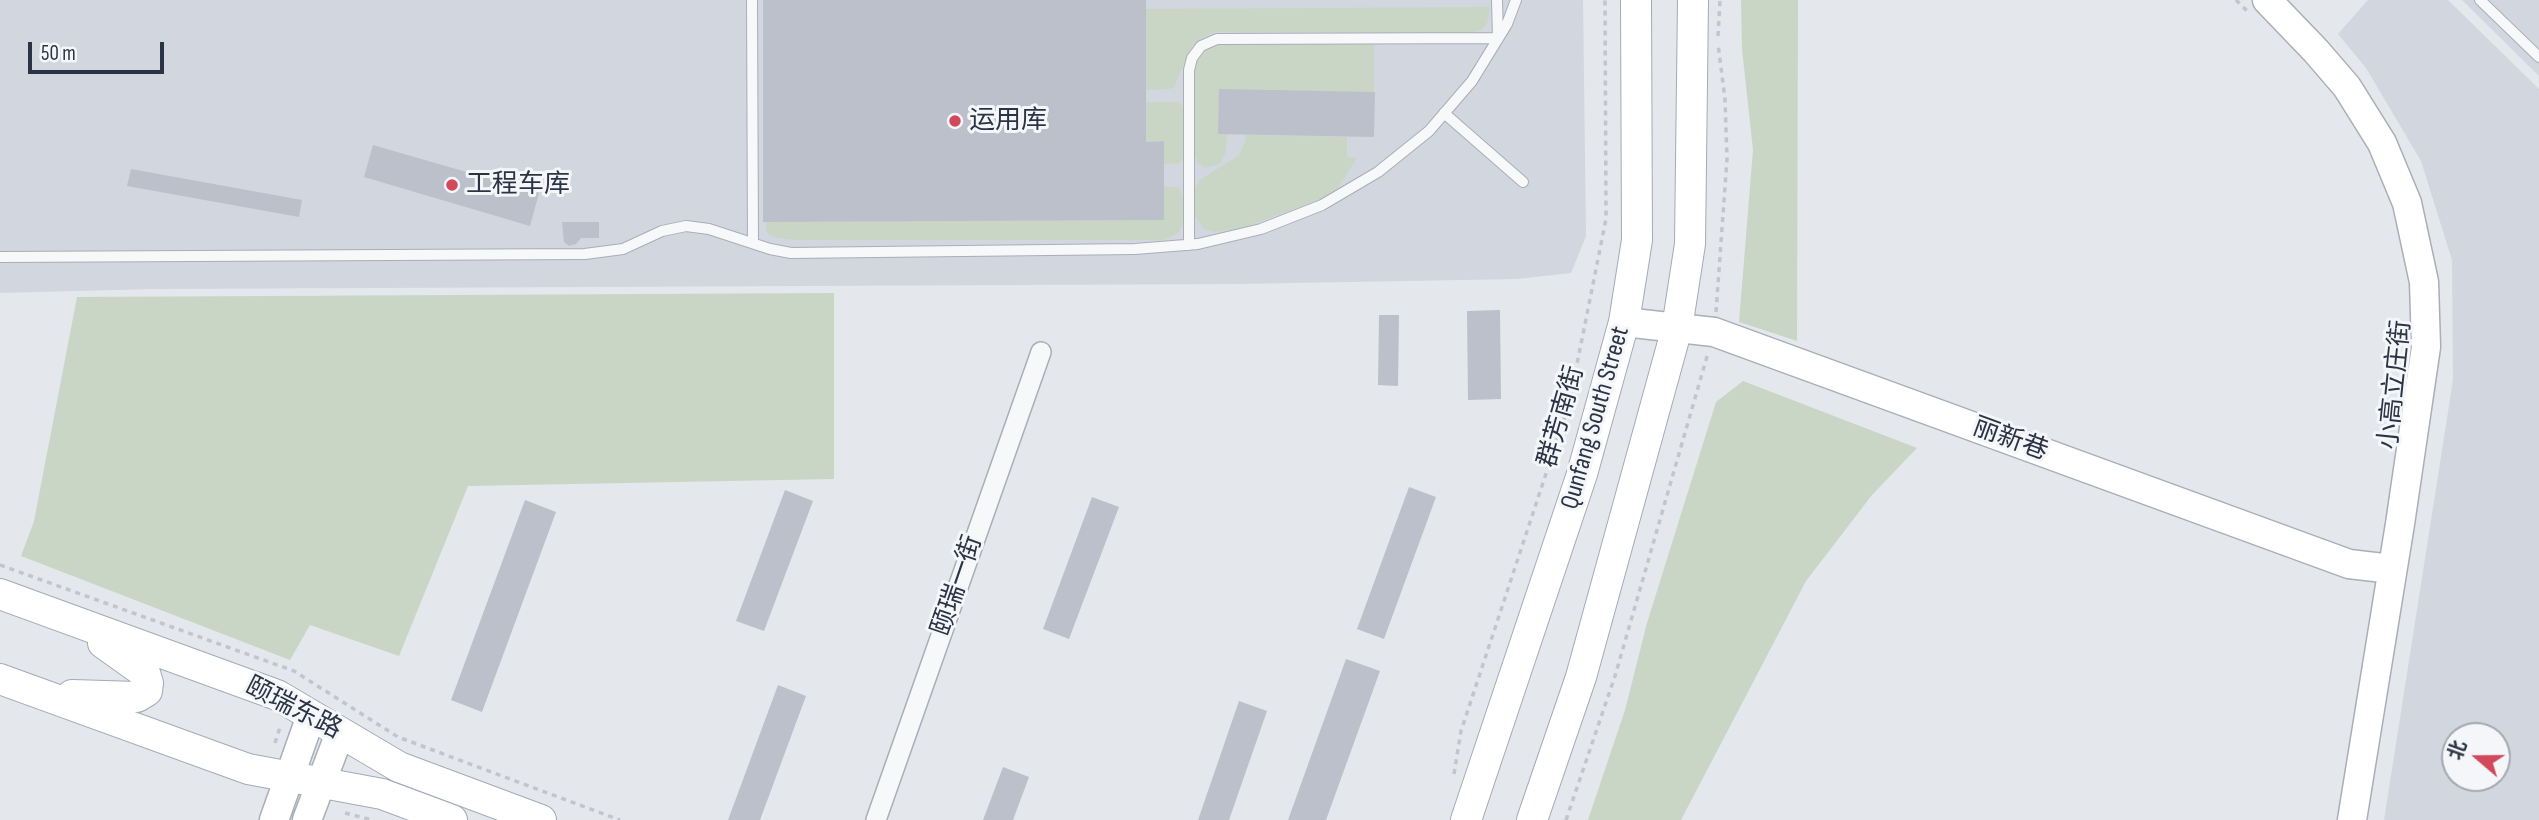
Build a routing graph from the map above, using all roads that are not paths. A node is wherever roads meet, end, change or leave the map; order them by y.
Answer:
1 (752, 0) edge
2 (1497, 0) edge
3 (1516, 0) edge
4 (1636, 0) edge
5 (1693, 0) edge
6 (2480, 0) edge
7 (2274, 6) edge
8 (1498, 38) junction
9 (2539, 57) edge
10 (1444, 113) junction
11 (1523, 182) dead end
12 (753, 243) junction
13 (1189, 245) junction
14 (0, 257) edge
15 (1624, 322) junction
16 (1677, 328) junction
17 (1041, 352) dead end
18 (2392, 569) junction
19 (0, 594) edge
20 (60, 616) junction
21 (0, 679) edge
22 (30, 690) junction
23 (311, 716) junction
24 (340, 733) junction
25 (289, 777) junction
26 (321, 783) junction
27 (274, 820) edge
28 (307, 820) edge
29 (452, 820) edge
30 (541, 820) edge
31 (876, 820) edge
32 (1466, 820) edge
33 (1532, 820) edge
34 (2352, 820) edge

1 - 12 lane
2 - 8 lane
3 - 8 lane
4 - 15 main road, Qunfang South Street
5 - 16 main road, Qunfang South Street
6 - 9 lane
7 - 18 street, 小高立庄街
8 - 10 lane
8 - 13 lane
10 - 11 lane
10 - 13 lane
12 - 13 lane
12 - 14 lane
15 - 16 street, 丽新巷
15 - 32 main road, Qunfang South Street
16 - 18 street, 丽新巷
16 - 33 main road, Qunfang South Street
17 - 31 street, 颐瑞一街
18 - 34 street, 小高立庄街
19 - 20 main road, 颐瑞东路
20 - 22 main road
20 - 23 main road, 颐瑞东路
21 - 22 main road, 颐瑞东路
22 - 25 main road, 颐瑞东路
23 - 24 main road, 颐瑞东路
23 - 25 street
24 - 26 street
24 - 30 main road, 颐瑞东路
25 - 26 main road, 颐瑞东路
25 - 27 street
26 - 28 street
26 - 29 main road, 颐瑞东路

